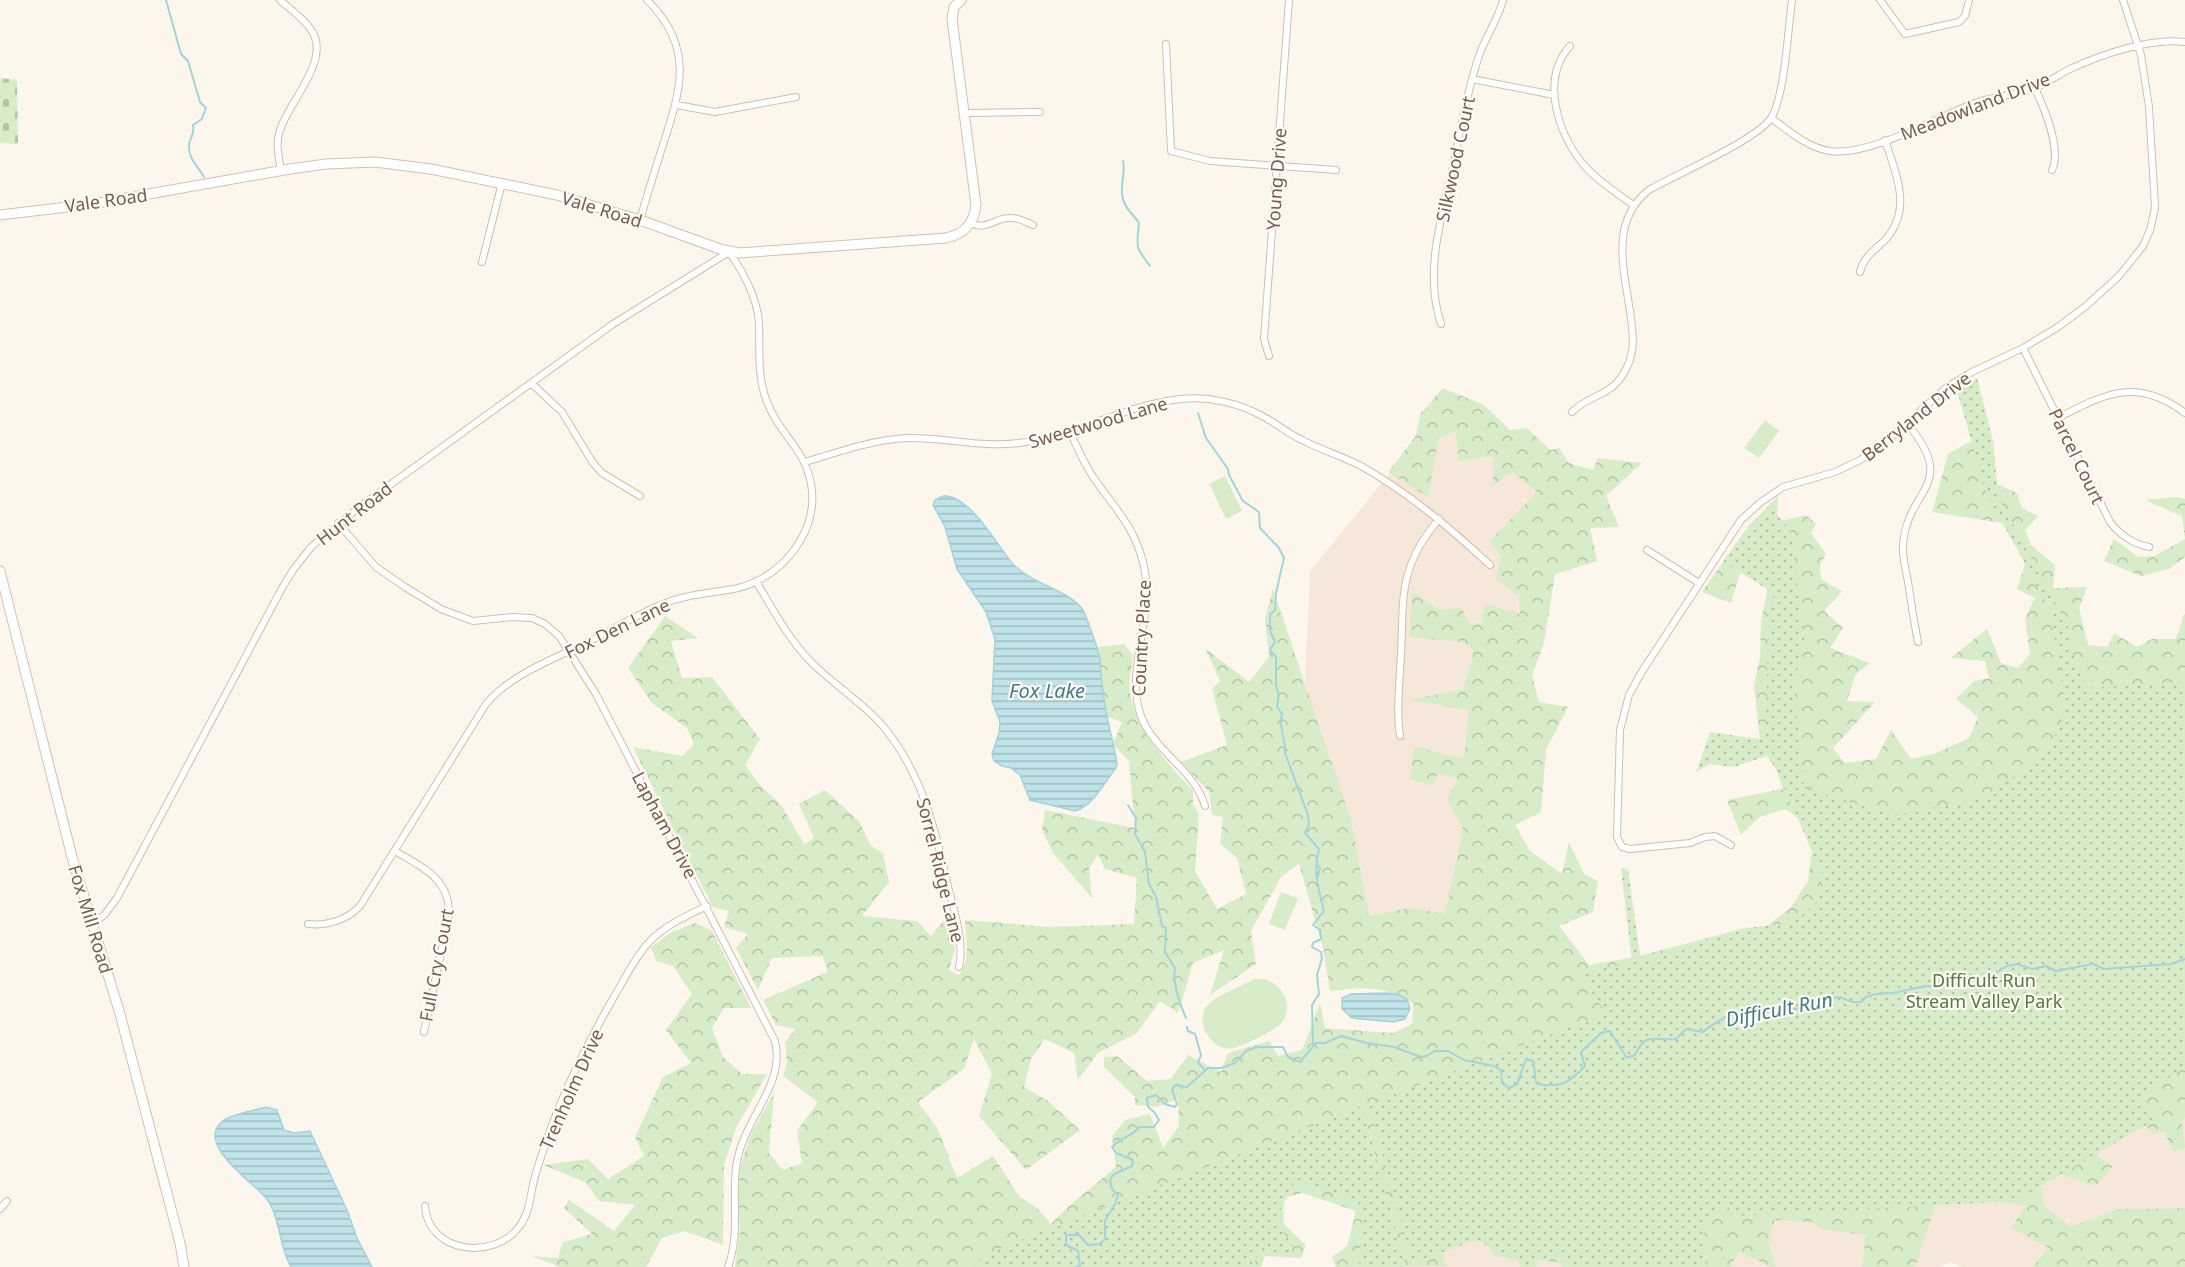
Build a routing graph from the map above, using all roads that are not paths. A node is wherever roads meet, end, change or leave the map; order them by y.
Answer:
1 (280, 0) edge
2 (647, 0) edge
3 (1288, 0) edge
4 (1503, 0) edge
5 (1792, 0) edge
6 (1880, 0) edge
7 (1970, 0) edge
8 (2123, 0) edge
9 (958, 1) edge
10 (2185, 42) edge
11 (1166, 44) dead end
12 (1570, 46) dead end
13 (2139, 46) junction
14 (1472, 79) junction
15 (2036, 88) junction
16 (1554, 95) junction
17 (796, 98) dead end
18 (676, 105) junction
19 (1040, 112) dead end
20 (965, 113) junction
21 (1771, 118) junction
22 (1885, 140) junction
23 (1277, 165) junction
24 (1335, 170) dead end
25 (2052, 170) dead end
26 (281, 171) junction
27 (502, 183) junction
28 (1634, 205) junction
29 (0, 214) edge
30 (640, 220) junction
31 (971, 223) junction
32 (1034, 225) dead end
33 (729, 252) junction
34 (482, 262) dead end
35 (1860, 272) dead end
36 (1441, 324) dead end
37 (2023, 348) junction
38 (1269, 356) dead end
39 (531, 383) junction
40 (1572, 412) dead end
41 (2185, 413) edge
42 (2058, 418) junction
43 (1907, 423) junction
44 (1070, 432) junction
45 (805, 462) junction
46 (640, 496) dead end
47 (1439, 519) junction
48 (338, 523) junction
49 (2149, 547) dead end
50 (1647, 550) dead end
51 (1490, 565) dead end
52 (0, 571) edge
53 (756, 581) junction
54 (1699, 583) junction
55 (4, 607) edge
56 (1918, 642) dead end
57 (570, 651) junction
58 (1400, 736) dead end
59 (1205, 806) dead end
60 (1731, 845) dead end
61 (395, 851) junction
62 (706, 906) junction
63 (308, 924) dead end
64 (92, 925) junction
65 (959, 967) dead end
66 (424, 1032) dead end
67 (6, 1201) dead end
68 (425, 1206) dead end
69 (0, 1209) edge
70 (184, 1267) edge
71 (728, 1267) edge

1 - 26 street
2 - 18 street
3 - 23 street, Young Drive
4 - 14 street, Silkwood Court
5 - 21 street
6 - 7 street
8 - 13 street, Berryland Drive
9 - 20 main road
10 - 13 street, Meadowland Drive
11 - 23 street
12 - 16 street
13 - 15 street, Meadowland Drive
13 - 37 street, Berryland Drive
14 - 16 street
14 - 36 street, Silkwood Court
15 - 22 street, Meadowland Drive
15 - 25 street
16 - 28 street
17 - 18 street
18 - 30 street
19 - 20 street
20 - 31 main road
21 - 22 street, Meadowland Drive
21 - 28 street
22 - 35 street
23 - 24 street
23 - 38 street, Young Drive
26 - 27 main road, Vale Road
26 - 29 main road, Vale Road
27 - 30 main road, Vale Road
27 - 34 street
28 - 40 street
30 - 33 main road, Vale Road
31 - 32 street
31 - 33 main road, Vale Road
33 - 39 street, Hunt Road
33 - 45 street, Fox Den Lane
37 - 42 street, Parcel Court
37 - 43 street, Berryland Drive
39 - 46 street
39 - 48 street, Hunt Road
41 - 42 street
42 - 49 street, Parcel Court
43 - 54 street, Berryland Drive
43 - 56 street
44 - 45 street, Sweetwood Lane
44 - 47 street, Sweetwood Lane
44 - 59 street, Country Place
45 - 53 street, Fox Den Lane
47 - 51 street, Sweetwood Lane
47 - 58 street
48 - 57 street, Lapham Drive
48 - 64 street, Hunt Road
50 - 54 street
52 - 55 main road, Fox Mill Road
53 - 57 street, Fox Den Lane
53 - 65 street, Sorrel Ridge Lane
54 - 60 street, Berryland Drive
55 - 64 main road, Fox Mill Road
57 - 61 street, Fox Den Lane
57 - 62 street, Lapham Drive
61 - 63 street, Fox Den Lane
61 - 66 street, Full Cry Court
62 - 68 street, Trenholm Drive
62 - 71 street, Lapham Drive
64 - 70 main road, Fox Mill Road
67 - 69 street

